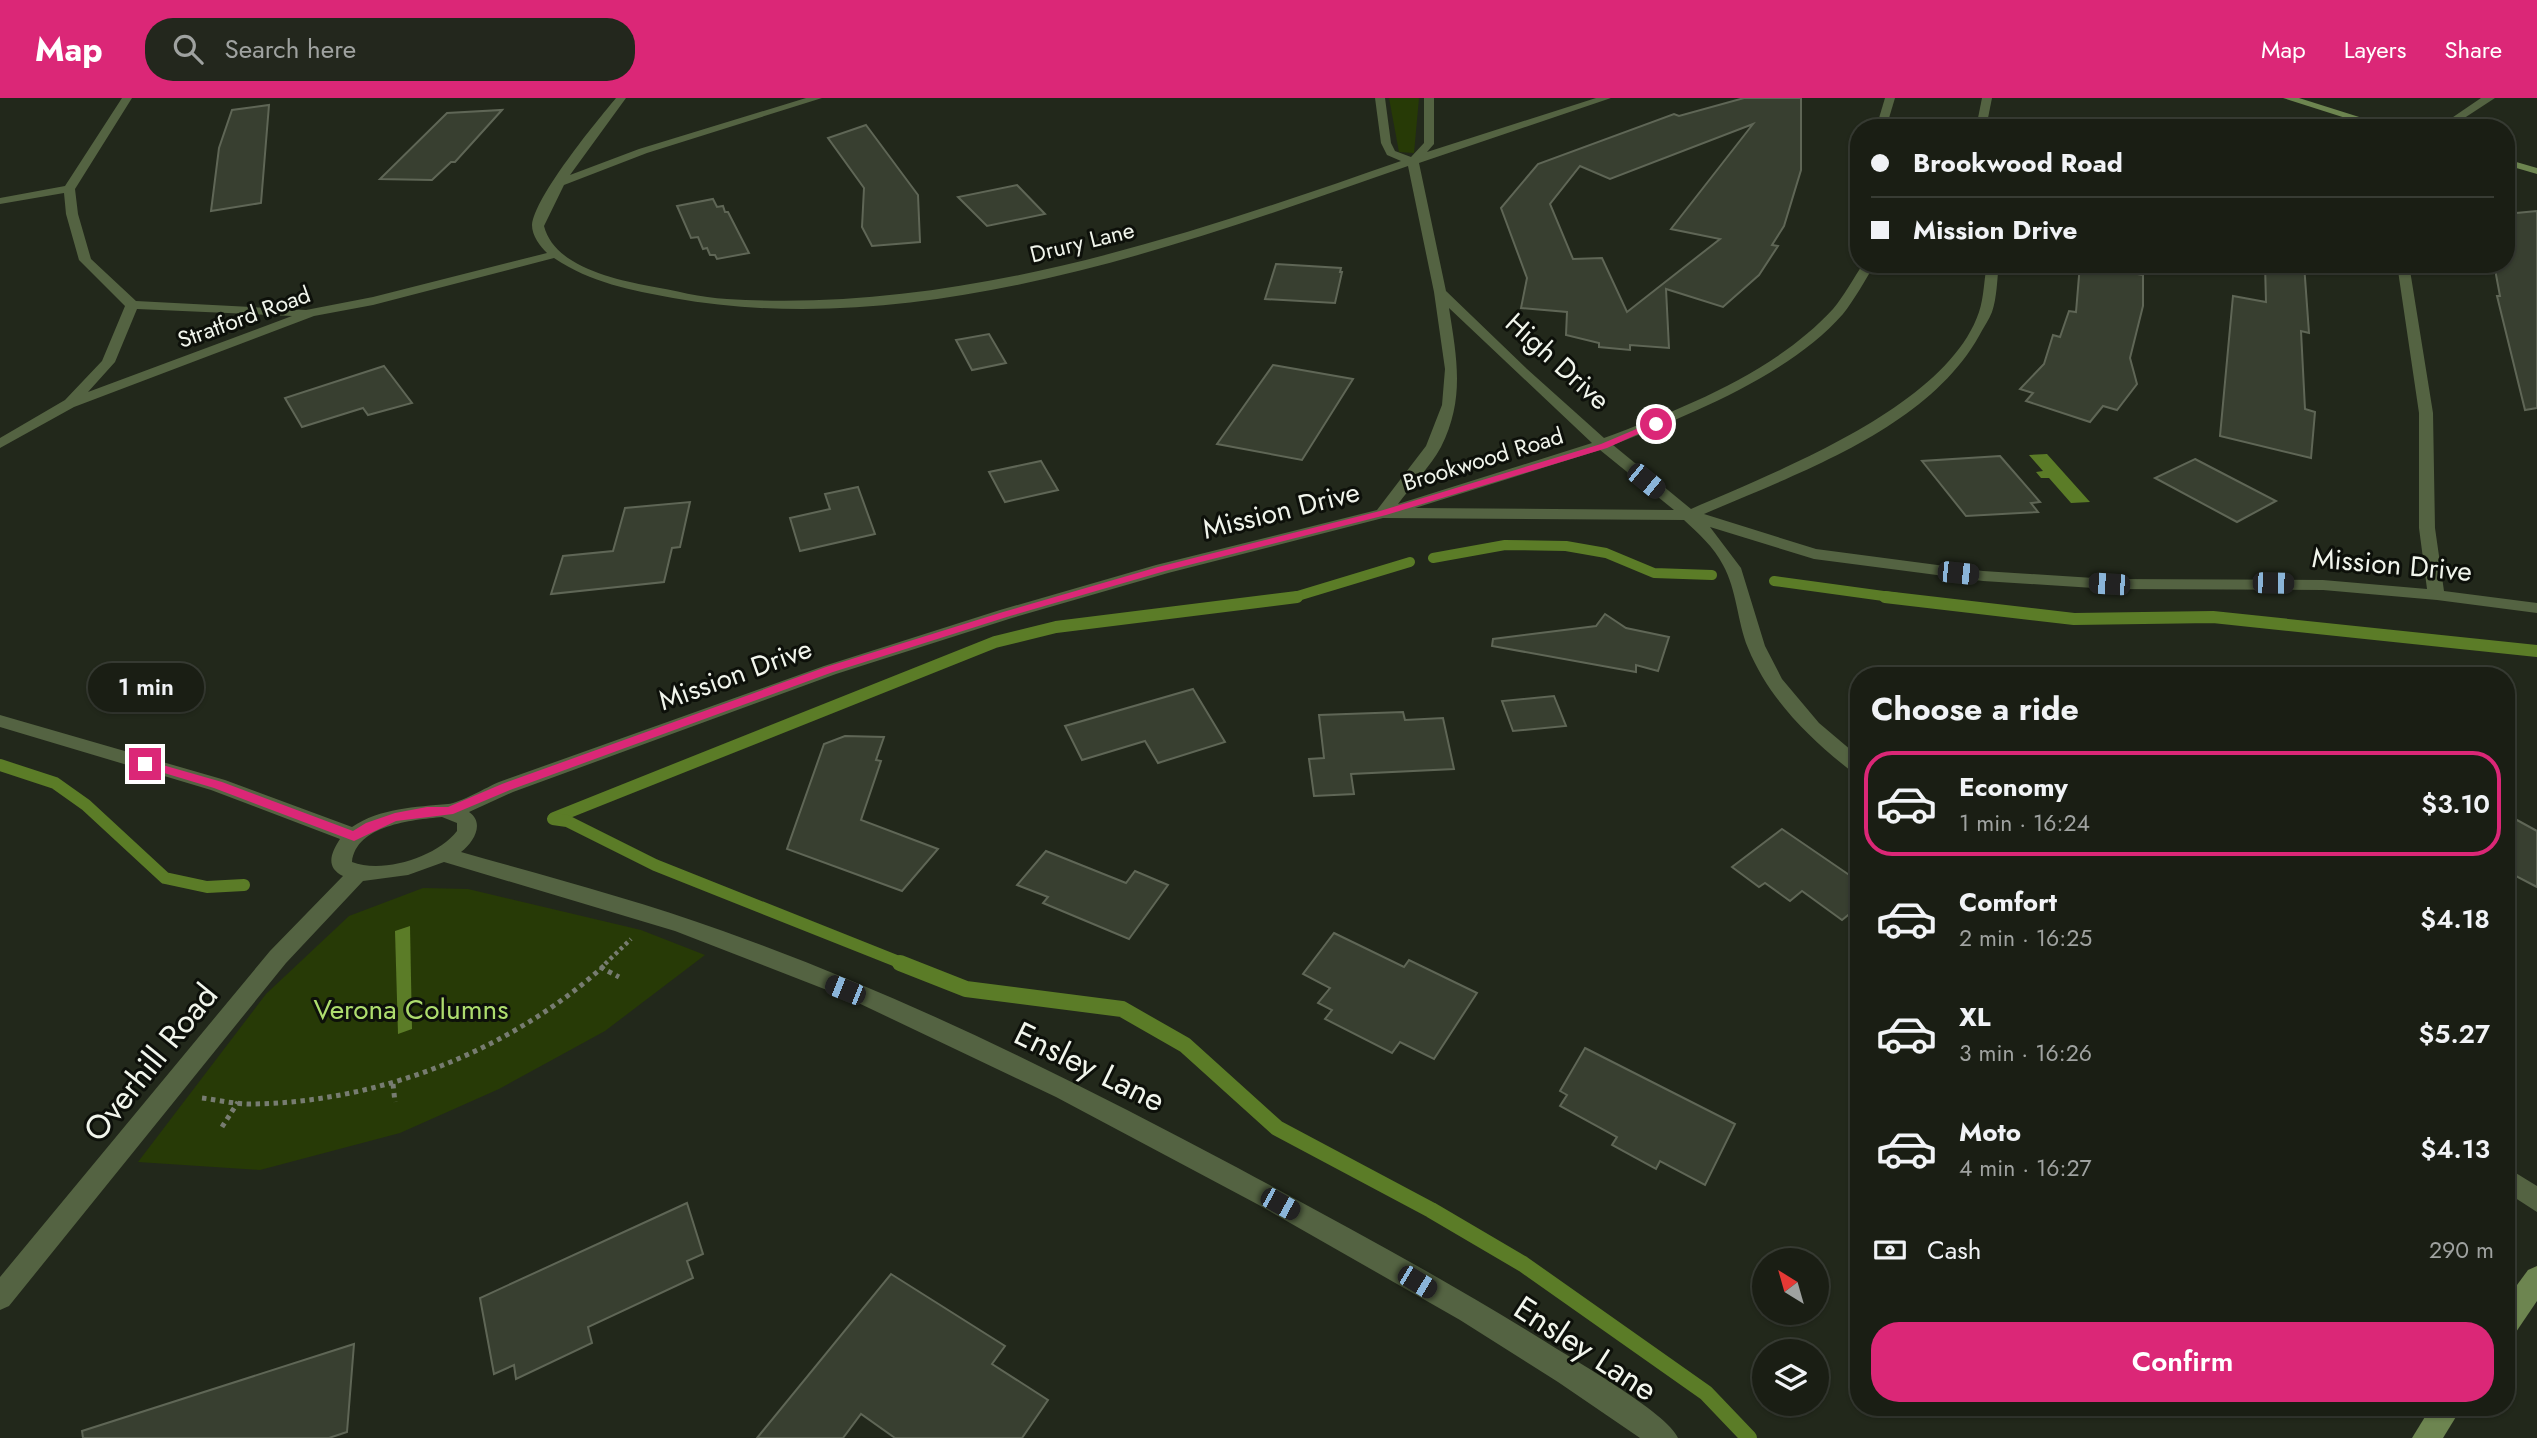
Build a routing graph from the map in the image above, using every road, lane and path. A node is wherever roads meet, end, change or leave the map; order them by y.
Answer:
1 (127, 98) edge
2 (621, 98) edge
3 (817, 98) edge
4 (1380, 98) edge
5 (1429, 98) edge
6 (1606, 98) edge
7 (1890, 98) edge
8 (1987, 98) edge
9 (2288, 98) edge
10 (2490, 98) edge
11 (1884, 119) edge
12 (1983, 119) edge
13 (2359, 119) edge
14 (2455, 119) edge
15 (593, 149) junction
16 (643, 150) junction
17 (1413, 162) junction
18 (2515, 165) edge
19 (2537, 171) edge
20 (561, 182) junction
21 (69, 189) junction
22 (0, 201) edge
23 (557, 254) junction
24 (1864, 273) edge
25 (1992, 273) edge
26 (2404, 273) edge
27 (1440, 292) junction
28 (132, 305) junction
29 (311, 313) junction
30 (69, 404) junction
31 (0, 444) edge
32 (1604, 446) junction
33 (1383, 513) junction
34 (1689, 515) junction
35 (2437, 595) junction
36 (2537, 608) edge
37 (0, 721) edge
38 (1850, 759) edge
39 (449, 811) junction
40 (354, 836) junction
41 (441, 854) junction
42 (357, 874) junction
43 (641, 930) dead end
44 (600, 967) junction
45 (619, 978) dead end
46 (393, 1084) junction
47 (197, 1098) dead end
48 (238, 1102) junction
49 (396, 1102) dead end
50 (222, 1127) dead end
51 (2515, 1184) edge
52 (2537, 1200) edge
53 (2537, 1279) edge
54 (0, 1297) edge
55 (2515, 1310) edge
56 (2442, 1416) edge
57 (1664, 1438) edge
58 (2426, 1438) edge

1 - 21 street
2 - 15 street
3 - 16 street
4 - 17 street
5 - 17 street
6 - 17 street, Drury Lane
7 - 11 street
8 - 12 street
9 - 13 main road
10 - 14 street
15 - 16 street
15 - 20 street
16 - 20 street
17 - 23 street, Drury Lane
17 - 27 street
18 - 19 main road
20 - 23 street
21 - 22 street
21 - 28 street
23 - 29 street, Stratford Road
24 - 32 street, Brookwood Road
25 - 34 street
26 - 35 street
27 - 32 street, High Drive
27 - 33 street
28 - 29 street
28 - 30 street
29 - 30 street, Stratford Road
30 - 31 street, Stratford Road
32 - 33 street, Brookwood Road
32 - 34 street, High Drive
33 - 34 street, Mission Drive
33 - 39 street, Mission Drive
34 - 35 street, Mission Drive
34 - 38 street, High Drive
35 - 36 street, Mission Drive
37 - 40 street
39 - 40 street, Mission Drive
39 - 41 street
40 - 42 street
41 - 42 street
41 - 57 street, Ensley Lane
42 - 54 street, Overhill Road
43 - 44 path
44 - 45 path
44 - 46 path
46 - 48 path
46 - 49 path
47 - 48 path
48 - 50 path
51 - 52 street
53 - 55 main road
56 - 58 main road

